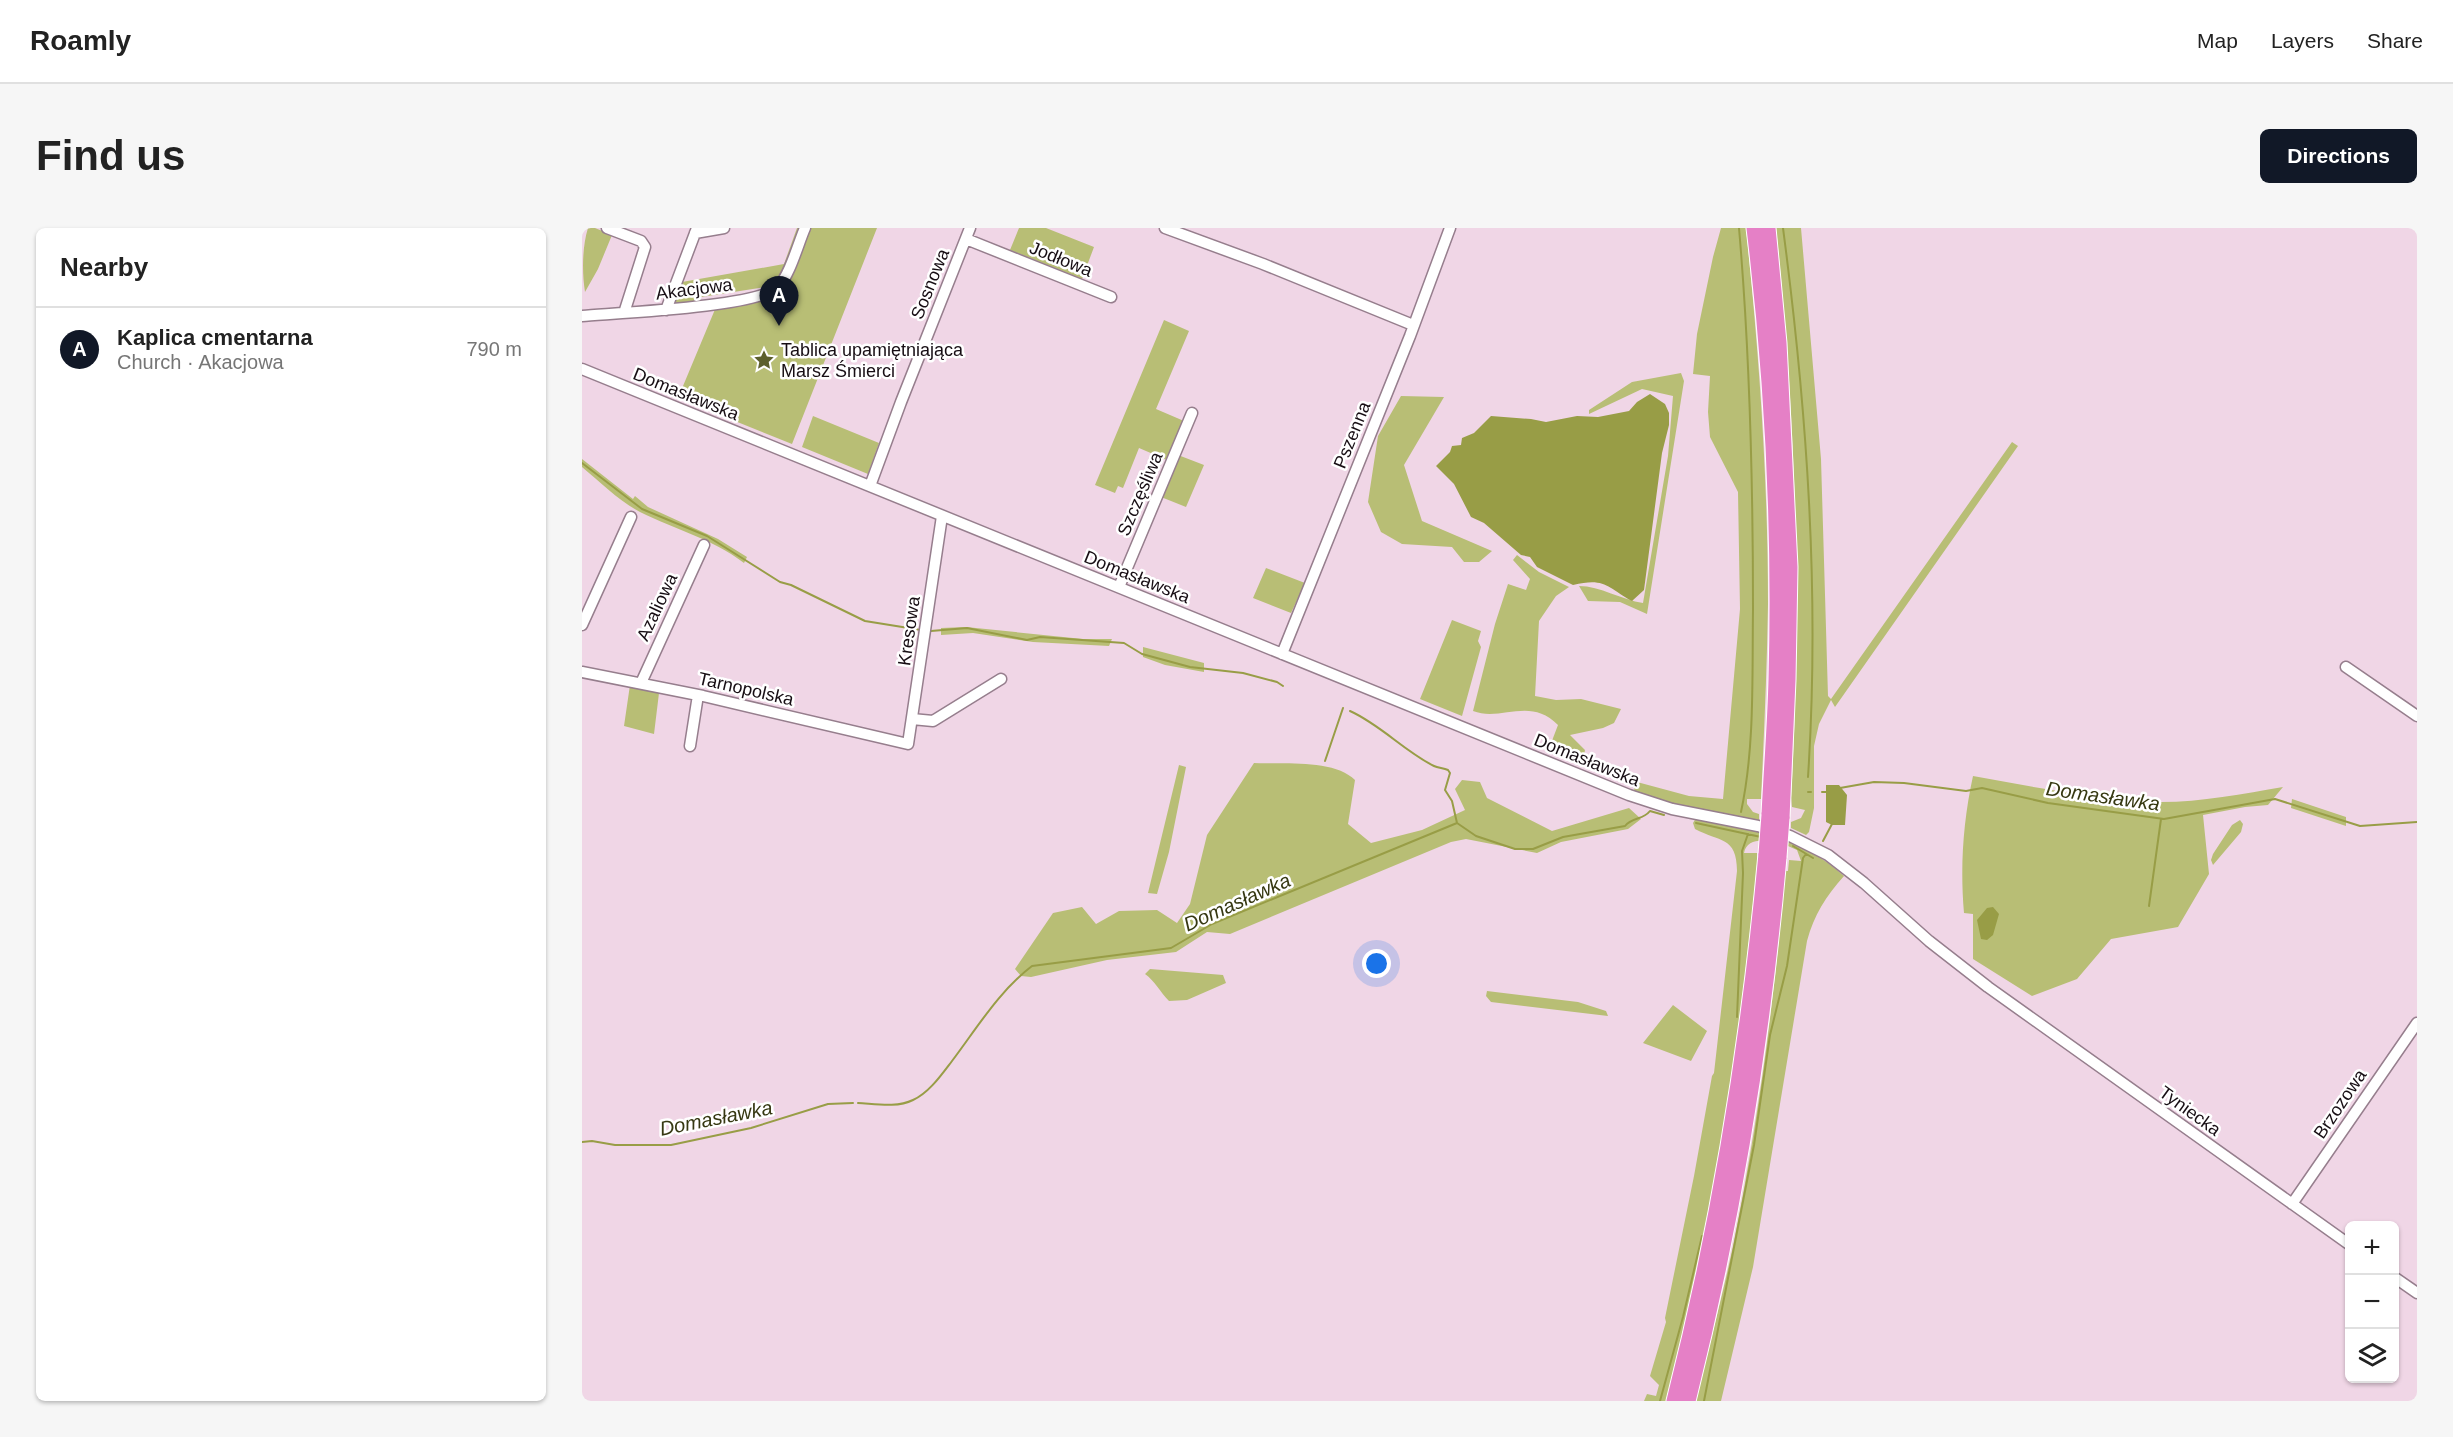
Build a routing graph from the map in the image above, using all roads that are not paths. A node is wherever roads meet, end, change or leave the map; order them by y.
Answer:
1 (607, 228) edge
2 (724, 228) edge
3 (805, 228) edge
4 (970, 228) edge
5 (1165, 228) edge
6 (1450, 228) edge
7 (1754, 228) edge
8 (1768, 228) edge
9 (696, 231) edge
10 (966, 239) junction
11 (1111, 297) dead end
12 (666, 310) junction
13 (624, 313) junction
14 (582, 315) edge
15 (1413, 325) junction
16 (582, 369) edge
17 (1192, 413) dead end
18 (870, 486) junction
19 (942, 516) junction
20 (631, 517) dead end
21 (704, 545) dead end
22 (1119, 588) junction
23 (582, 625) edge
24 (1282, 654) junction
25 (2346, 667) dead end
26 (582, 672) edge
27 (1001, 680) dead end
28 (641, 682) junction
29 (698, 695) junction
30 (2417, 716) edge
31 (912, 719) junction
32 (901, 744) joint
33 (690, 746) dead end
34 (1776, 817) junction
35 (1772, 856) junction
36 (2011, 1003) joint
37 (2417, 1023) edge
38 (2292, 1204) junction
39 (2345, 1242) edge
40 (2399, 1280) edge
41 (2417, 1293) edge
42 (1674, 1401) edge
43 (1688, 1401) edge

1 - 13 street
2 - 9 street
3 - 12 street, Akacjowa
4 - 10 street, Sosnowa
5 - 15 street
6 - 15 street, Pszenna
7 - 34 highway
8 - 34 highway
9 - 12 street
10 - 11 street, Jodłowa
10 - 18 street, Sosnowa
12 - 13 street, Akacjowa
13 - 14 street, Akacjowa
15 - 24 street, Pszenna
16 - 18 street, Domasławska
17 - 22 street, Szczęśliwa
18 - 19 street, Domasławska
19 - 22 street, Domasławska
19 - 31 street, Kresowa
20 - 23 street
21 - 28 street, Azaliowa
22 - 24 street, Domasławska
24 - 36 street, Domasławska
25 - 30 street
26 - 28 street, Tarnopolska
27 - 31 street
28 - 29 street, Tarnopolska
29 - 32 street, Tarnopolska
29 - 33 street
31 - 32 street, Kresowa
34 - 35 highway, bridge
35 - 42 highway
35 - 43 highway
36 - 38 street, Tyniecka
37 - 38 street, Brzozowa
38 - 39 street, Tyniecka
40 - 41 street

